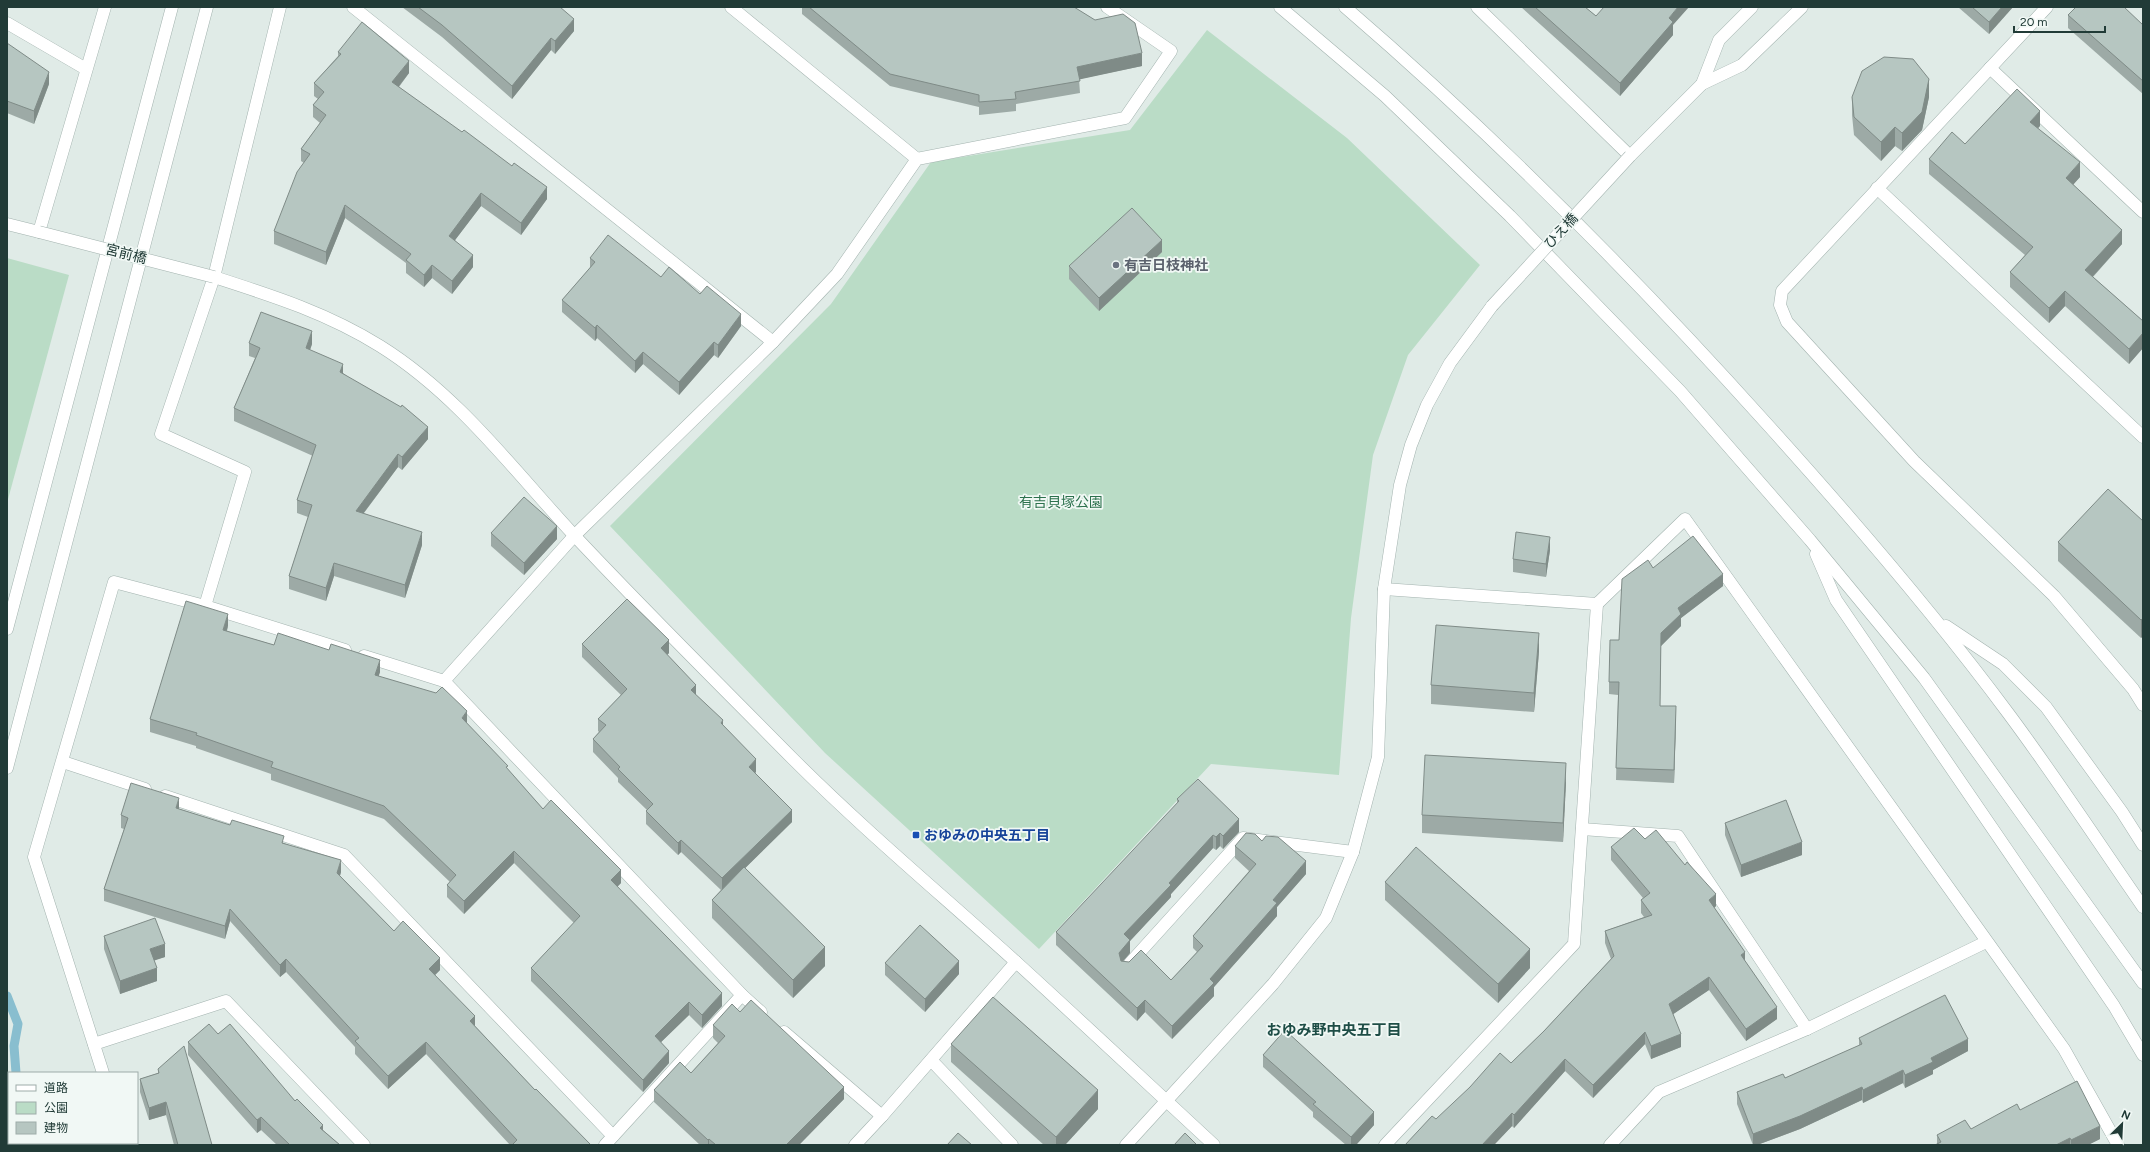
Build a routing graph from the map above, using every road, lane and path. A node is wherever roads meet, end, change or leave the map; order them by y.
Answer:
1 (105, 7) edge
2 (172, 7) edge
3 (207, 7) edge
4 (280, 7) edge
5 (353, 7) edge
6 (732, 7) edge
7 (1107, 7) edge
8 (1280, 7) edge
9 (1345, 7) edge
10 (1478, 7) edge
11 (1752, 7) edge
12 (1802, 7) edge
13 (2047, 7) edge
14 (7, 23) edge
15 (1990, 68) junction
16 (86, 69) junction
17 (1702, 84) junction
18 (1630, 156) junction
19 (918, 159) junction
20 (1878, 188) junction
21 (2143, 212) edge
22 (7, 224) edge
23 (39, 232) junction
24 (214, 277) junction
25 (773, 342) junction
26 (2143, 436) edge
27 (575, 535) junction
28 (1810, 540) junction
29 (1384, 589) junction
30 (1597, 604) junction
31 (205, 606) junction
32 (1937, 620) junction
33 (7, 629) edge
34 (444, 681) junction
35 (2143, 705) edge
36 (63, 762) junction
37 (7, 768) edge
38 (1582, 829) junction
39 (2143, 844) edge
40 (1353, 852) junction
41 (2143, 907) edge
42 (1986, 942) junction
43 (1016, 962) junction
44 (1126, 968) edge
45 (2143, 983) edge
46 (742, 996) junction
47 (1807, 1029) junction
48 (94, 1044) junction
49 (2143, 1055) edge
50 (931, 1060) junction
51 (102, 1072) edge
52 (1166, 1101) junction
53 (882, 1116) junction
54 (609, 1141) edge
55 (364, 1145) edge
56 (855, 1145) edge
57 (1012, 1145) edge
58 (1126, 1145) edge
59 (1214, 1145) edge
60 (1384, 1145) edge
61 (1610, 1145) edge
62 (2118, 1145) edge

1 - 16 street
2 - 33 street
3 - 37 street
4 - 24 street
5 - 25 street
6 - 19 street
7 - 19 street
8 - 28 street
9 - 32 street
10 - 18 street
11 - 17 street
12 - 17 street
13 - 15 street
14 - 16 street
15 - 20 street
15 - 21 street
16 - 23 street
17 - 18 street, ひえ橋
18 - 29 street, ひえ橋, bridge
19 - 25 street
20 - 26 street
20 - 35 street
22 - 23 street, 宮前橋
23 - 24 street, 宮前橋, bridge
24 - 27 street, 宮前橋
24 - 31 street
25 - 27 street
27 - 34 street
27 - 43 street, 宮前橋
28 - 45 street
28 - 49 street
29 - 30 street
29 - 40 street, ひえ橋
30 - 38 street
30 - 42 street
31 - 34 street
31 - 36 street
32 - 39 street
32 - 41 street
34 - 46 street
36 - 48 street
36 - 54 street
38 - 47 street
38 - 60 street
40 - 44 street
40 - 52 street, ひえ橋
42 - 47 street
42 - 62 street
43 - 50 street
43 - 52 street, 宮前橋
46 - 53 street
46 - 54 street
47 - 61 street
48 - 51 street
48 - 55 street
50 - 53 street
50 - 57 street
52 - 58 street, ひえ橋
52 - 59 street, 宮前橋
53 - 56 street

